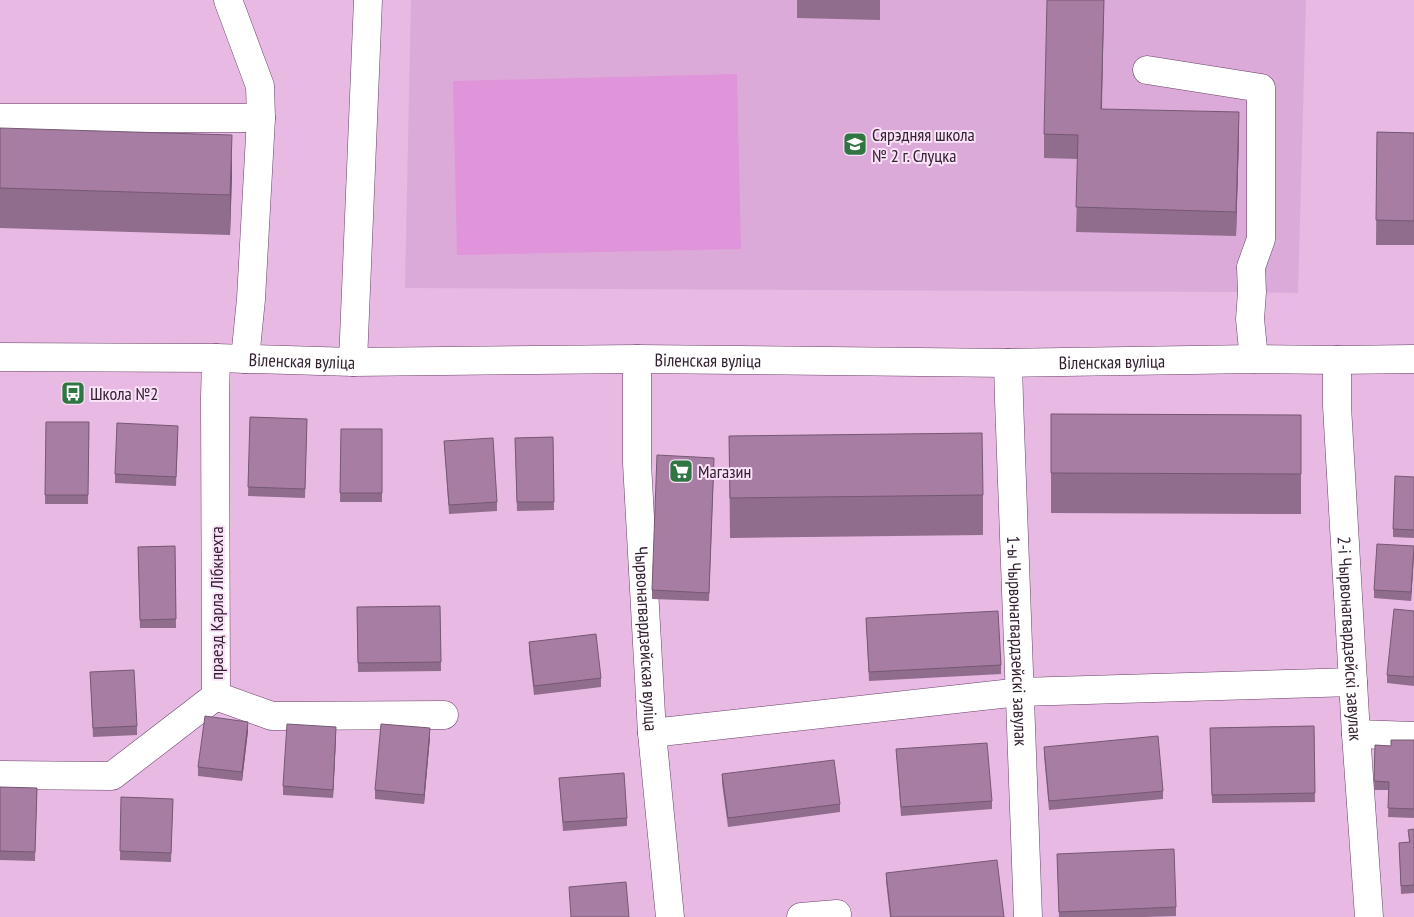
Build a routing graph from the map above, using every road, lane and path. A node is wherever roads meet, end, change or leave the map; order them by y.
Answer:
1 (228, 0) edge
2 (368, 0) edge
3 (1147, 70) dead end
4 (0, 118) edge
5 (260, 118) junction
6 (0, 357) edge
7 (216, 358) junction
8 (245, 358) junction
9 (637, 359) junction
10 (1254, 359) junction
11 (1414, 359) edge
12 (1337, 360) junction
13 (352, 362) junction
14 (1008, 362) junction
15 (1353, 682) junction
16 (1020, 692) junction
17 (216, 696) junction
18 (444, 715) dead end
19 (652, 733) junction
20 (1356, 734) junction
21 (1414, 736) edge
22 (0, 775) edge
23 (837, 914) dead end
24 (670, 917) edge
25 (800, 917) edge
26 (1028, 917) edge
27 (1369, 917) edge

1 - 5 street
2 - 13 street
3 - 10 street
4 - 5 street
5 - 8 street
6 - 7 street, Віленская вуліца
7 - 8 street, Віленская вуліца
7 - 17 street, праезд Карла Лібкнехта
8 - 13 street, Віленская вуліца
9 - 13 street, Віленская вуліца
9 - 14 street, Віленская вуліца
9 - 19 street, Чырвонагвардзейская вуліца
10 - 12 street, Віленская вуліца
10 - 14 street, Віленская вуліца
11 - 12 street, Віленская вуліца
12 - 15 street, 2-і Чырвонагвардзейскі завулак
14 - 16 street, 1-ы Чырвонагвардзейскі завулак
15 - 16 street
15 - 20 street, 2-і Чырвонагвардзейскі завулак
16 - 19 street
16 - 26 street, 1-ы Чырвонагвардзейскі завулак
17 - 18 street
17 - 22 street, праезд Карла Лібкнехта
19 - 24 street, Чырвонагвардзейская вуліца
20 - 21 street
20 - 27 street, 2-і Чырвонагвардзейскі завулак
23 - 25 street

